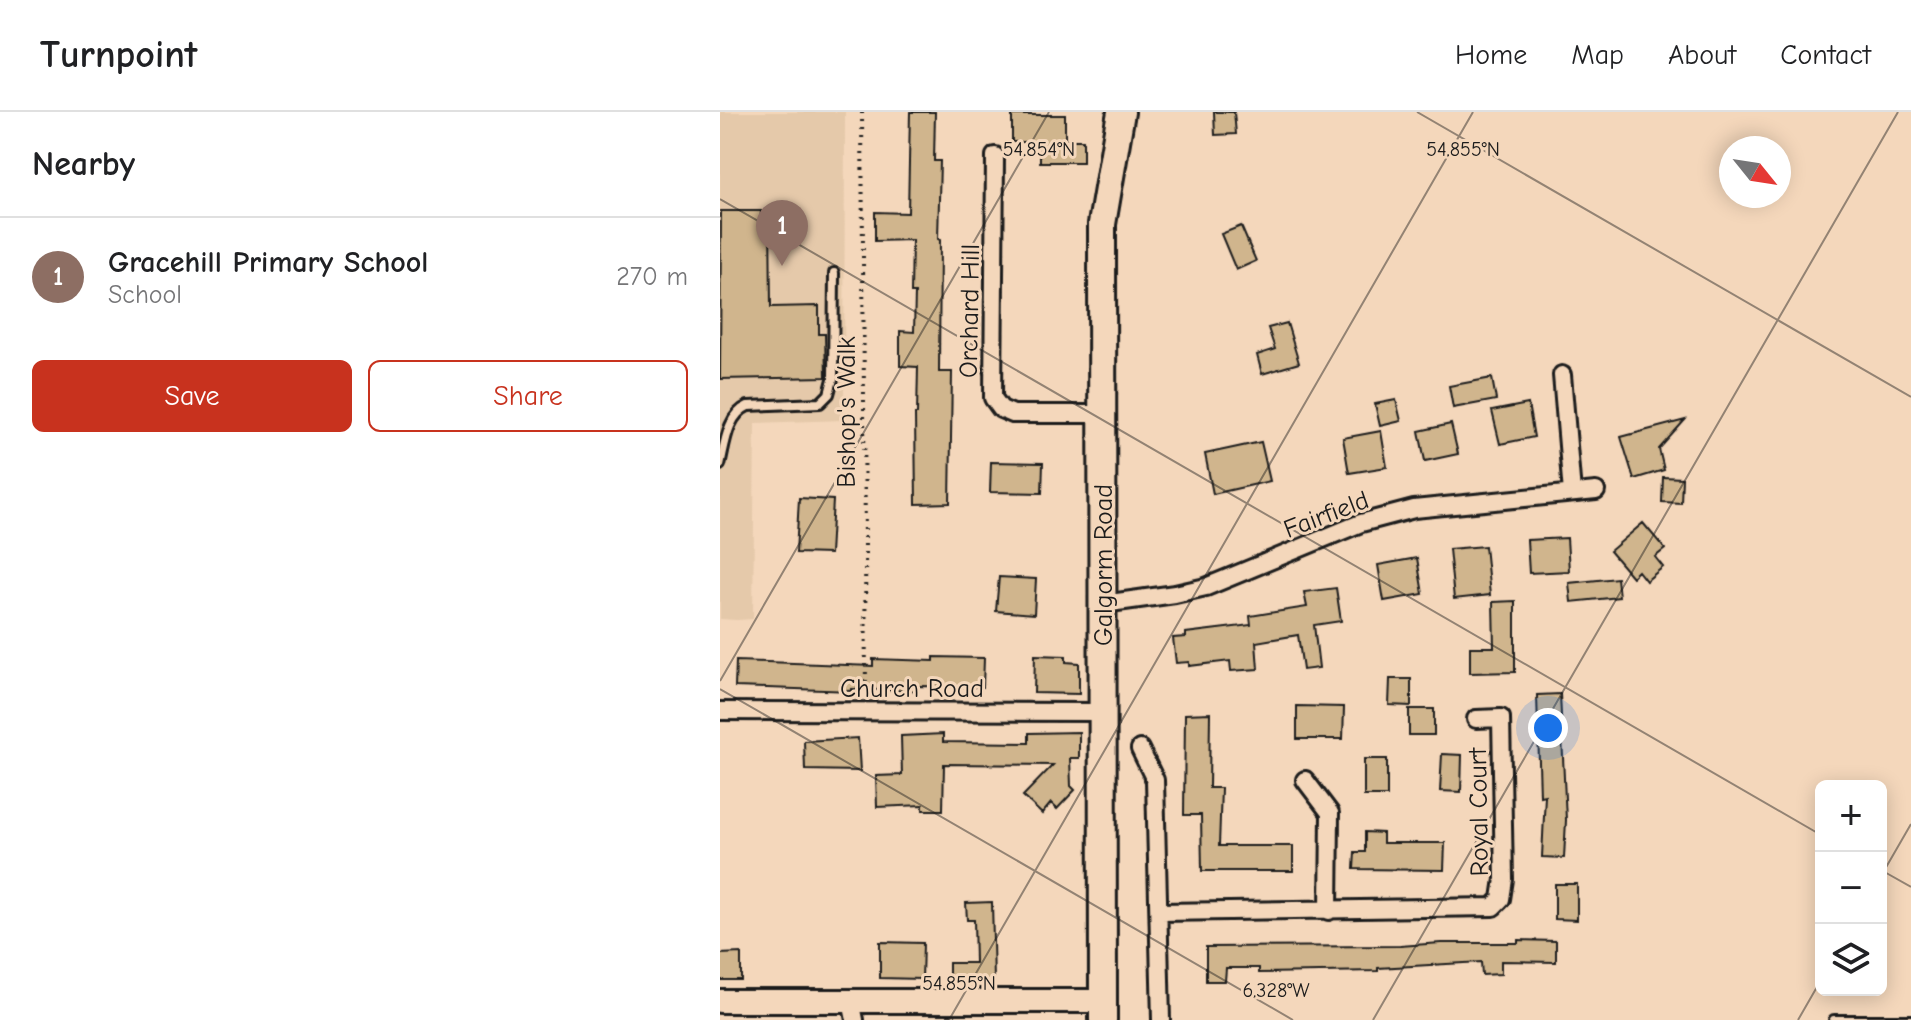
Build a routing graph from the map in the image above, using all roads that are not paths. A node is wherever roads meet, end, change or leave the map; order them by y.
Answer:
1 (1121, 112) edge
2 (995, 156) dead end
3 (834, 273) dead end
4 (1562, 375) dead end
5 (1103, 414) junction
6 (720, 465) edge
7 (1596, 491) dead end
8 (1572, 493) junction
9 (1103, 604) junction
10 (720, 711) edge
11 (1104, 712) junction
12 (1476, 719) dead end
13 (1140, 749) dead end
14 (1305, 780) dead end
15 (1329, 911) junction
16 (1160, 912) junction
17 (720, 1001) edge
18 (853, 1010) edge
19 (1103, 1011) edge
20 (1161, 1020) edge
21 (1834, 1020) edge
22 (1911, 1020) edge

1 - 5 main road, Galgorm Road
2 - 5 street, Orchard Hill
3 - 6 lane
4 - 8 street
5 - 9 main road, Galgorm Road
7 - 8 street, Fairfield
8 - 9 street, Fairfield
9 - 11 main road, Galgorm Road
10 - 11 street, Church Road
11 - 19 main road, Galgorm Road
12 - 15 street, Royal Court
13 - 16 street
14 - 15 street
15 - 16 street, Royal Court
16 - 20 street
17 - 18 street
18 - 19 street
21 - 22 lane

